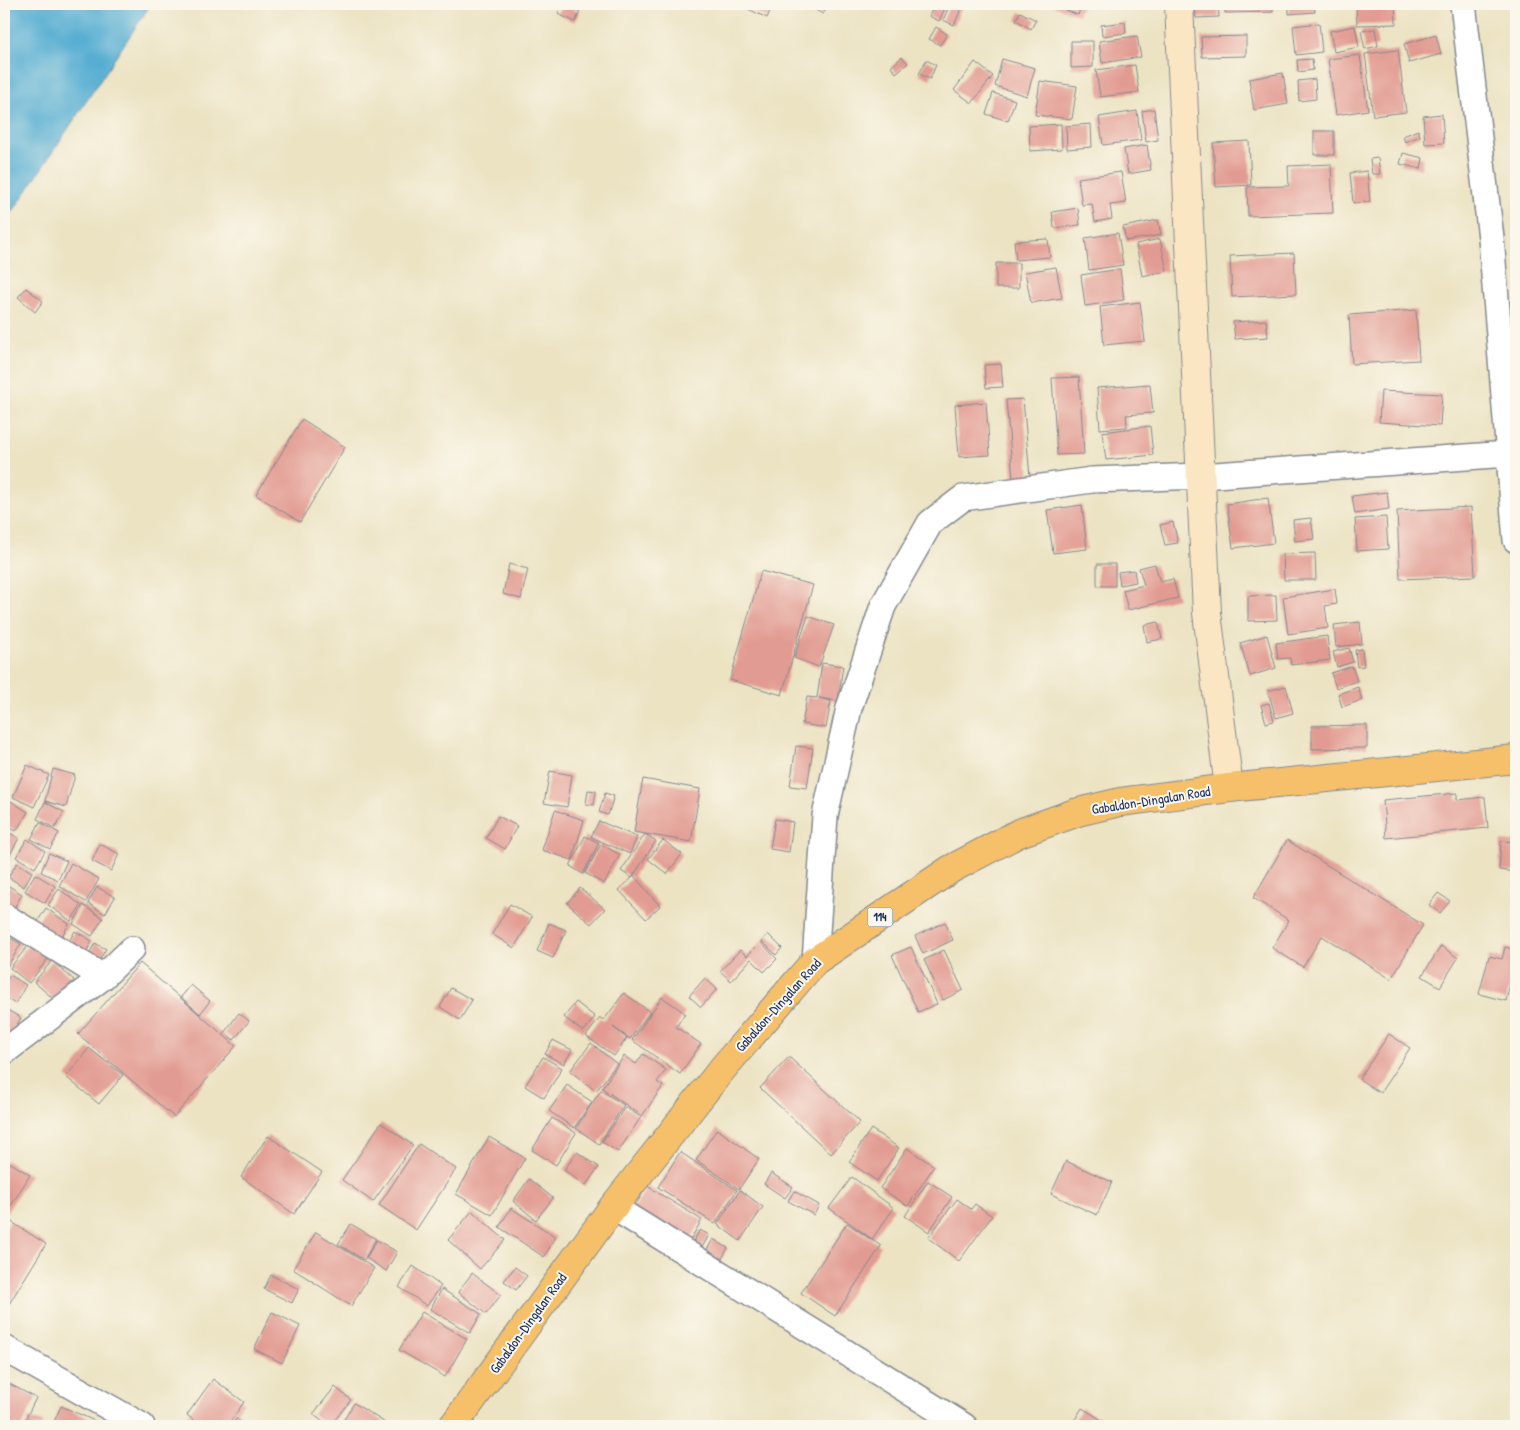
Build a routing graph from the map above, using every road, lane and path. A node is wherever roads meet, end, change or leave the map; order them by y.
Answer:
1 (1179, 4) edge
2 (1464, 4) edge
3 (1508, 454) junction
4 (1201, 476) junction
5 (1516, 540) edge
6 (1516, 759) edge
7 (1229, 788) junction
8 (4, 916) edge
9 (132, 949) dead end
10 (815, 961) junction
11 (103, 977) junction
12 (4, 1052) edge
13 (613, 1207) junction
14 (4, 1348) edge
15 (142, 1426) edge
16 (453, 1426) edge
17 (964, 1426) edge

1 - 4 street
2 - 3 street
3 - 4 street
3 - 5 street
4 - 7 street
4 - 10 street
6 - 7 main road, Gabaldon-Dingalan Road / 114
7 - 10 main road, Gabaldon-Dingalan Road / 114
8 - 11 street
9 - 11 street
10 - 13 main road, Gabaldon-Dingalan Road / 114
11 - 12 street
13 - 16 main road, Gabaldon-Dingalan Road / 114
13 - 17 street
14 - 15 street

